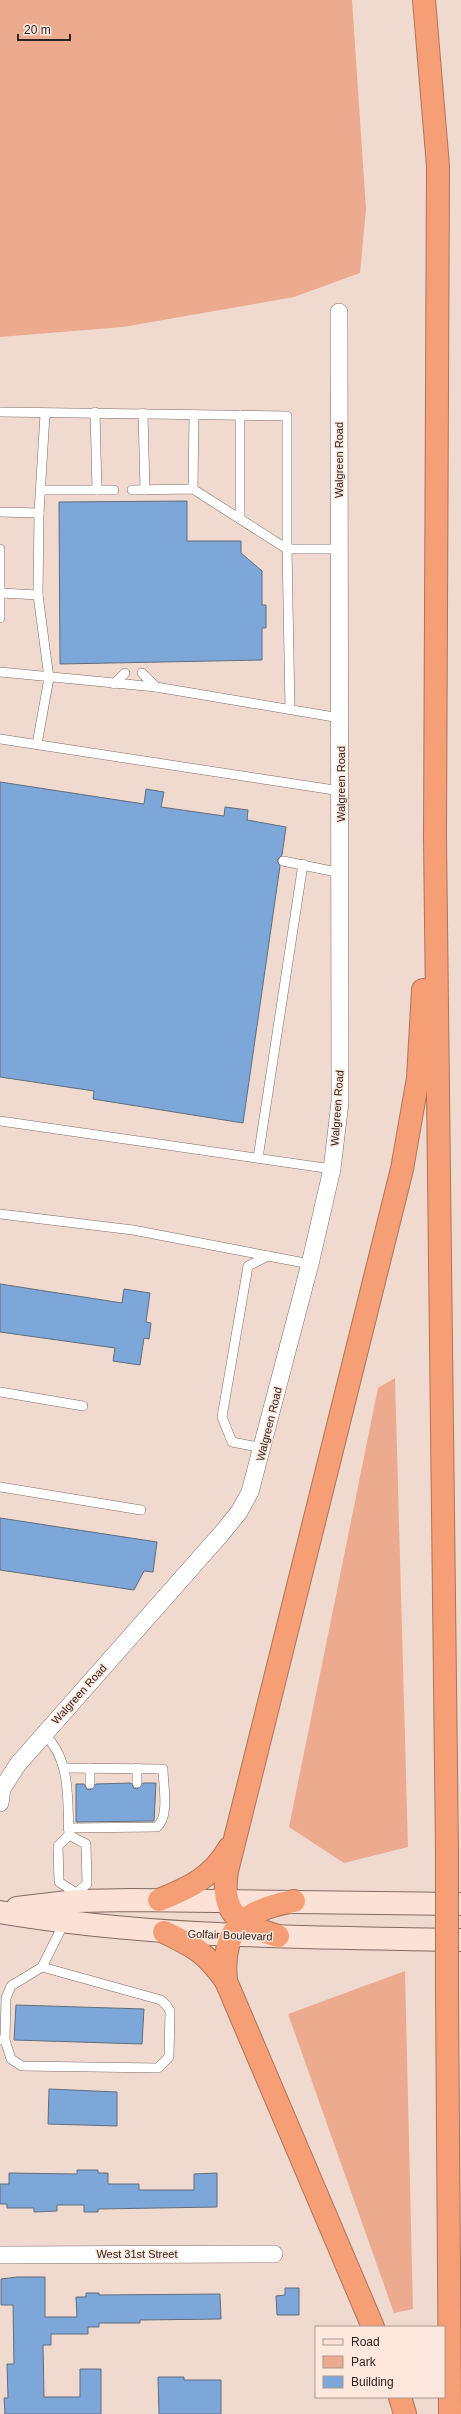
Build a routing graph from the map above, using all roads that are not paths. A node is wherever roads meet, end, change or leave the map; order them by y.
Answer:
1 (424, 0) edge
2 (339, 312) dead end
3 (0, 412) edge
4 (95, 412) junction
5 (143, 413) junction
6 (45, 414) junction
7 (194, 415) junction
8 (240, 415) junction
9 (194, 489) junction
10 (40, 490) junction
11 (97, 490) junction
12 (114, 490) dead end
13 (132, 490) dead end
14 (145, 490) junction
15 (0, 512) edge
16 (39, 514) junction
17 (240, 519) junction
18 (0, 549) edge
19 (287, 549) junction
20 (340, 550) junction
21 (1, 593) edge
22 (38, 595) junction
23 (0, 618) edge
24 (0, 672) edge
25 (125, 673) dead end
26 (142, 673) dead end
27 (49, 678) junction
28 (114, 684) junction
29 (156, 687) junction
30 (290, 709) junction
31 (340, 718) junction
32 (0, 739) edge
33 (37, 744) junction
34 (341, 791) junction
35 (435, 836) junction
36 (283, 861) dead end
37 (303, 864) junction
38 (341, 873) junction
39 (0, 1121) edge
40 (258, 1158) junction
41 (332, 1170) junction
42 (0, 1214) edge
43 (268, 1256) junction
44 (310, 1264) junction
45 (0, 1392) edge
46 (83, 1406) dead end
47 (263, 1448) junction
48 (0, 1487) edge
49 (141, 1510) dead end
50 (44, 1734) junction
51 (65, 1768) junction
52 (90, 1768) junction
53 (137, 1768) junction
54 (4, 1774) edge
55 (137, 1783) dead end
56 (90, 1784) dead end
57 (0, 1803) edge
58 (68, 1832) junction
59 (234, 1840) junction
60 (159, 1900) junction
61 (227, 1900) junction
62 (294, 1901) junction
63 (461, 1904) edge
64 (67, 1908) junction
65 (0, 1912) edge
66 (237, 1929) junction
67 (164, 1932) junction
68 (278, 1936) joint
69 (461, 1940) edge
70 (42, 1967) junction
71 (226, 1981) junction
72 (3, 2040) edge
73 (0, 2254) edge
74 (274, 2254) dead end
75 (373, 2326) edge
76 (400, 2398) edge
77 (406, 2414) edge
78 (450, 2414) edge

1 - 35 highway
2 - 20 street, Walgreen Road
3 - 6 lane
4 - 5 lane
4 - 6 lane
4 - 11 lane
5 - 7 lane
5 - 14 lane
6 - 10 lane
7 - 8 lane
7 - 9 lane
8 - 17 lane
8 - 19 lane
9 - 14 lane
9 - 17 lane
10 - 11 lane
10 - 16 lane
11 - 12 lane
13 - 14 lane
15 - 16 lane
16 - 22 lane
17 - 19 lane
18 - 21 lane
19 - 20 lane
19 - 30 lane
20 - 31 street, Walgreen Road
21 - 22 lane
21 - 23 lane
22 - 27 lane
24 - 27 lane
25 - 28 lane
26 - 29 lane
27 - 28 lane
27 - 33 lane
28 - 29 lane
29 - 30 lane
30 - 31 lane
31 - 34 street, Walgreen Road
32 - 33 lane
33 - 34 lane
34 - 38 street, Walgreen Road
35 - 59 highway
35 - 78 highway, bridge
36 - 37 lane
37 - 38 lane
37 - 40 lane
38 - 41 street, Walgreen Road
39 - 40 lane
40 - 41 lane
41 - 44 street, Walgreen Road
42 - 43 lane
43 - 44 lane
43 - 47 lane
44 - 47 street, Walgreen Road
45 - 46 lane
47 - 50 street, Walgreen Road
48 - 49 lane
50 - 51 lane
50 - 54 street, Walgreen Road
51 - 52 lane
51 - 58 lane
52 - 53 lane
52 - 56 lane
53 - 55 lane
53 - 58 lane
54 - 57 street, Walgreen Road
58 - 64 lane
58 - 64 lane
59 - 60 highway
59 - 61 highway
60 - 61 main road, Golfair Boulevard
60 - 64 main road, Golfair Boulevard
61 - 62 main road, Golfair Boulevard
61 - 66 highway
62 - 63 main road, Golfair Boulevard
62 - 66 highway
64 - 65 main road, Golfair Boulevard
64 - 67 main road, Golfair Boulevard
64 - 70 lane
66 - 67 main road, Golfair Boulevard
66 - 68 highway
66 - 71 highway
67 - 71 highway
68 - 69 main road, Golfair Boulevard
70 - 72 lane
70 - 72 lane
71 - 75 highway
73 - 74 street, West 31st Street
76 - 77 highway

